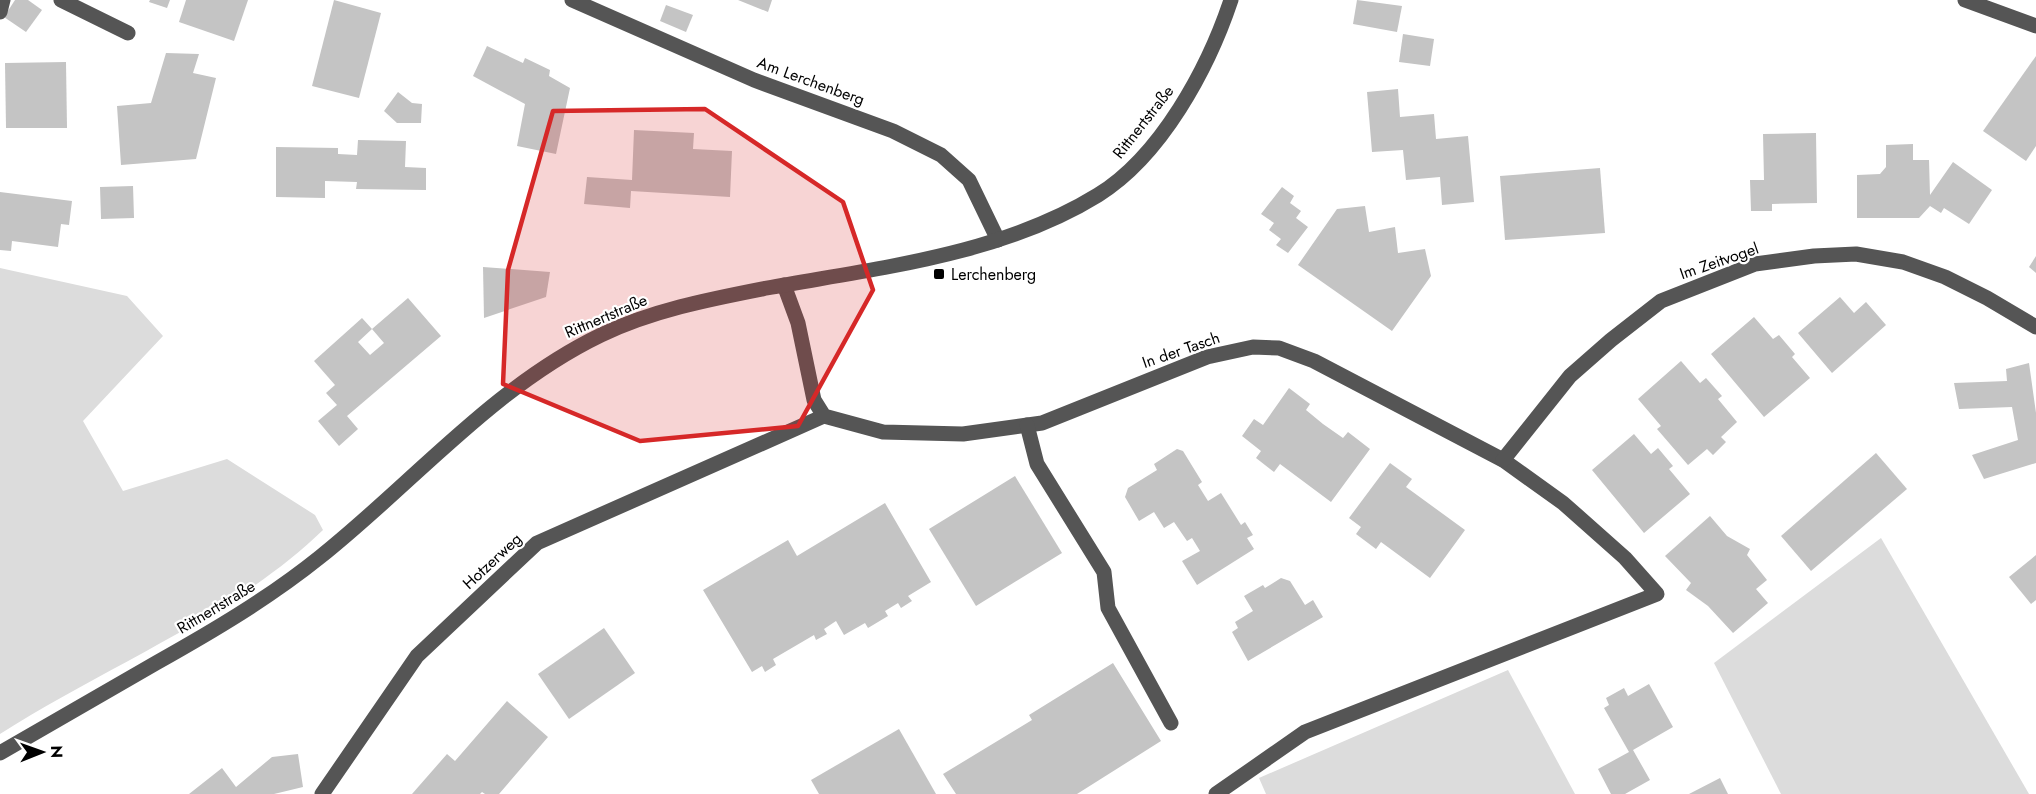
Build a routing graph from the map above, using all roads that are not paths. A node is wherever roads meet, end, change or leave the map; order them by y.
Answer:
1 (3, 0) edge
2 (61, 0) edge
3 (572, 0) edge
4 (1231, 0) edge
5 (1965, 0) edge
6 (0, 12) edge
7 (2036, 26) edge
8 (128, 33) dead end
9 (998, 240) junction
10 (784, 285) junction
11 (2036, 327) edge
12 (824, 416) junction
13 (1027, 425) junction
14 (1503, 460) junction
15 (1170, 723) dead end
16 (0, 753) edge
17 (322, 794) edge
18 (1216, 794) edge

1 - 6 street
2 - 8 street
3 - 9 street, Am Lerchenberg
4 - 9 street, Rittnertstraße
5 - 7 street
9 - 10 street, Rittnertstraße
10 - 12 street
10 - 16 street, Rittnertstraße
11 - 14 street, Im Zeitvogel
12 - 13 street, In der Tasch
12 - 17 street, Hotzerweg
13 - 14 street, In der Tasch
13 - 15 street
14 - 18 street, In der Tasch

